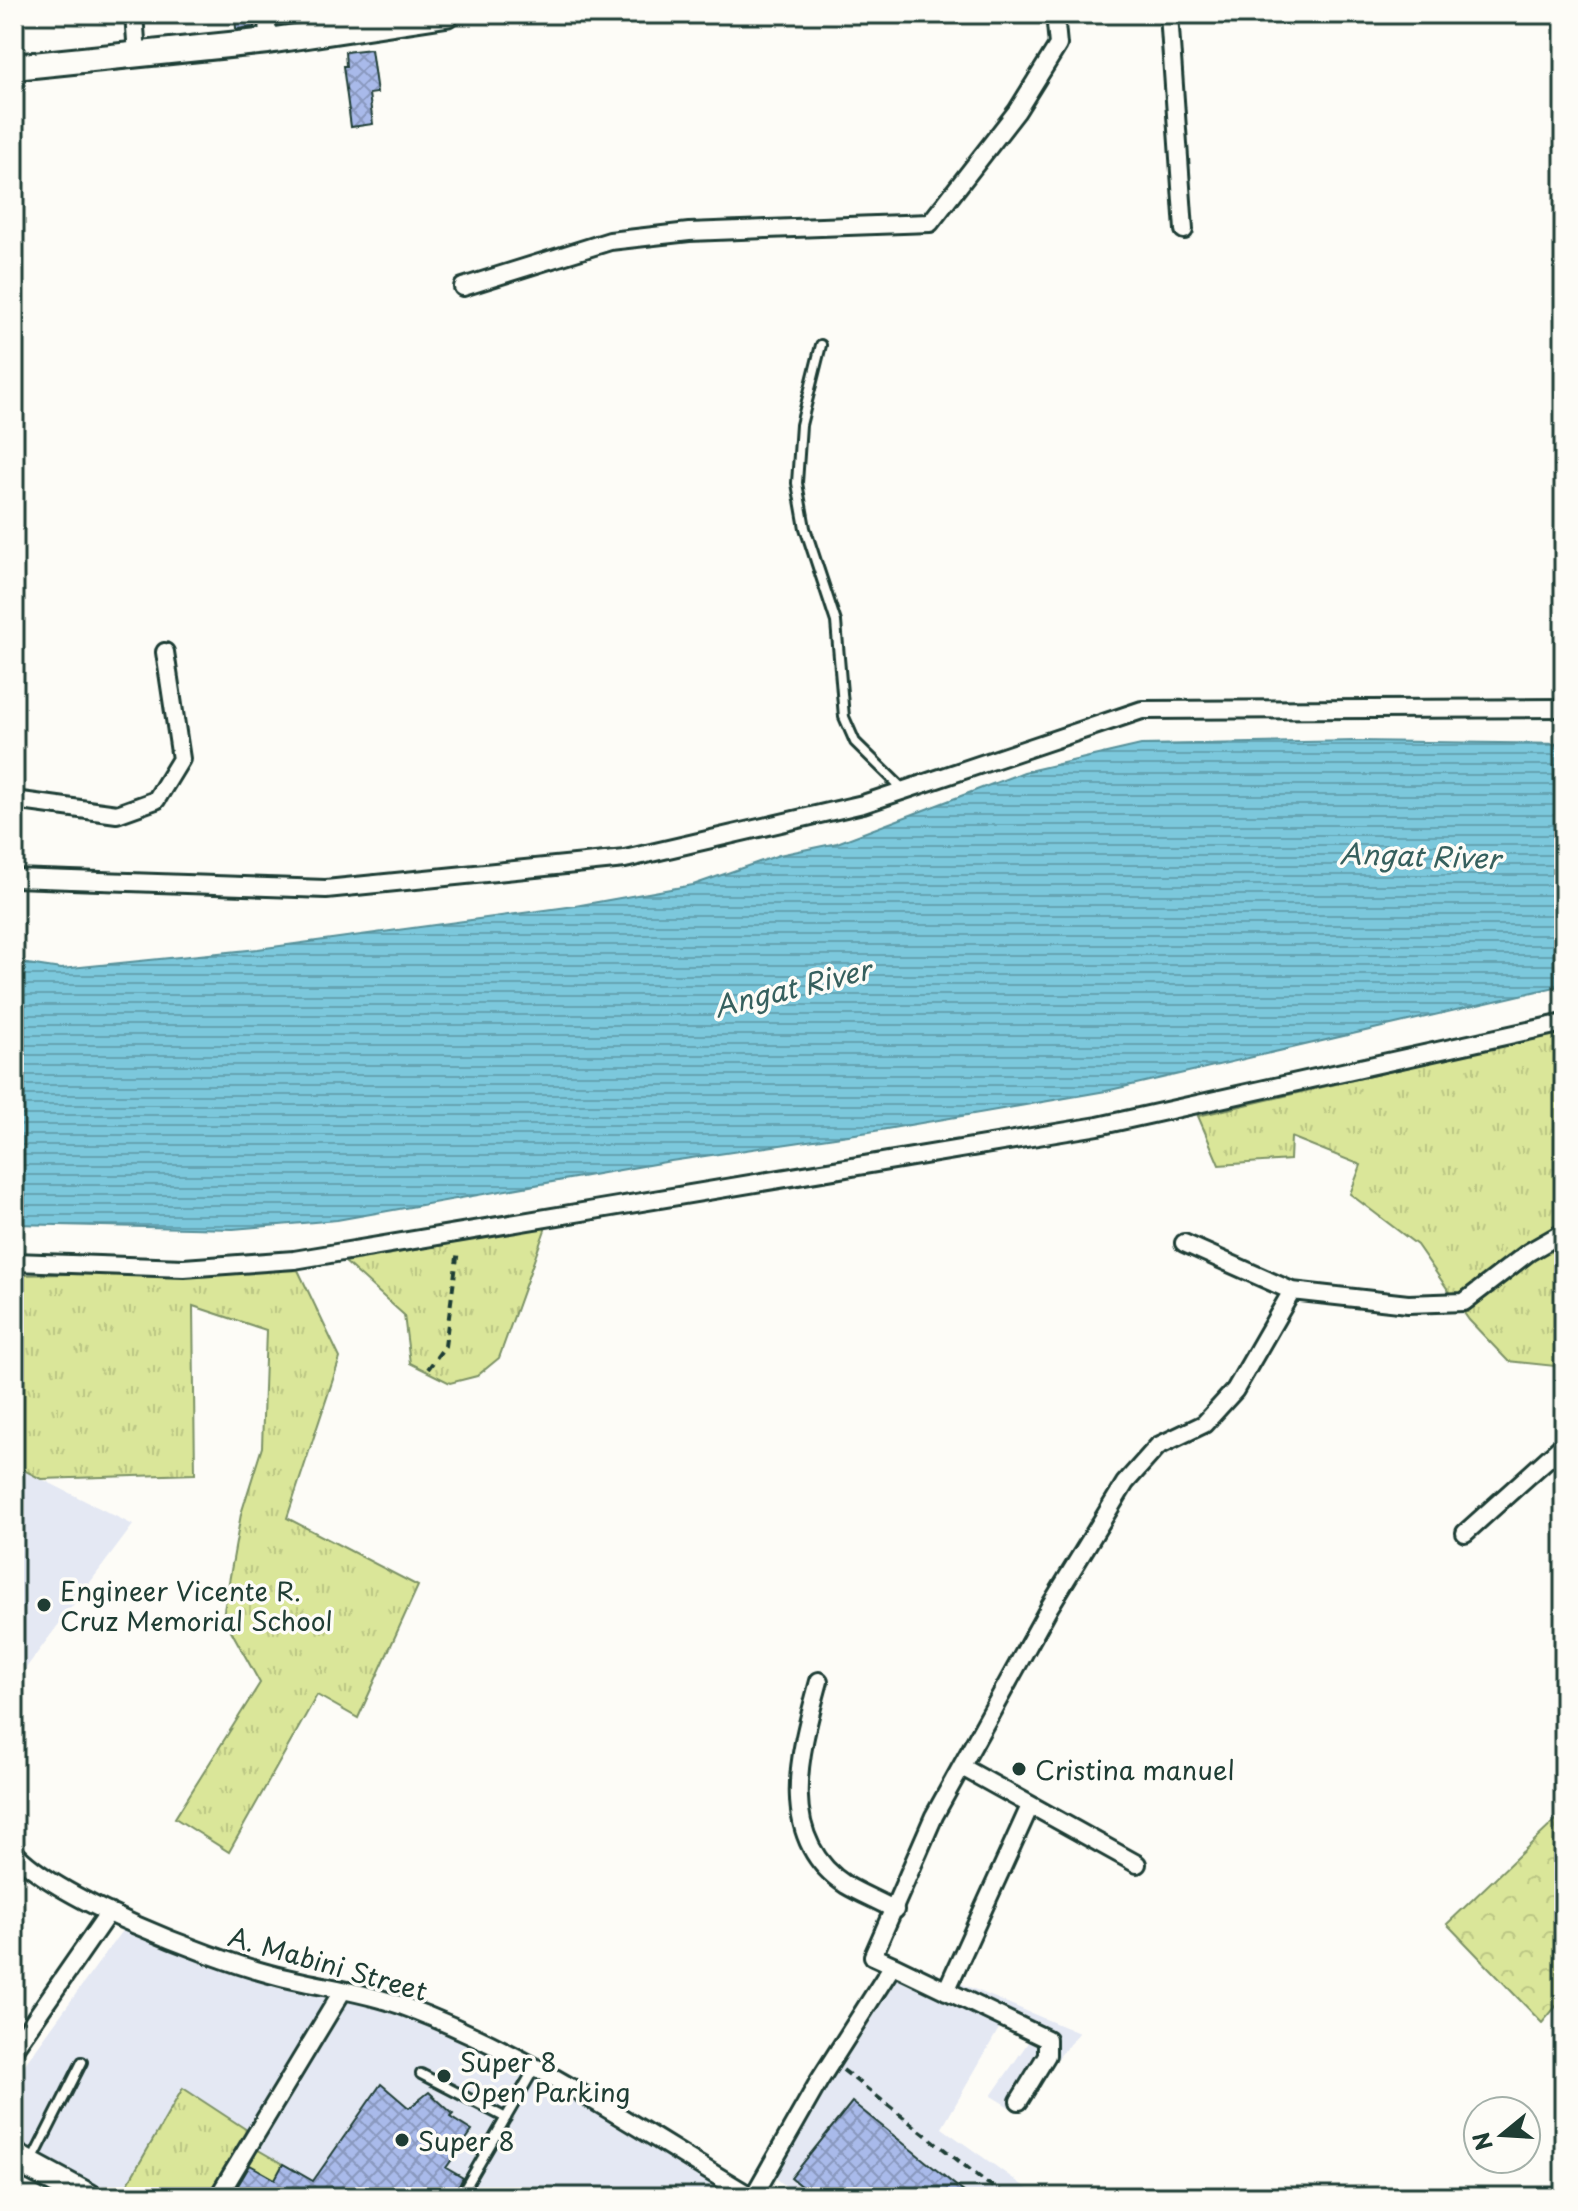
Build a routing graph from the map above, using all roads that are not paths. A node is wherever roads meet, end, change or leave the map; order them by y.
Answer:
1 (134, 14) edge
2 (267, 14) edge
3 (446, 14) edge
4 (1055, 14) edge
5 (1169, 14) edge
6 (268, 41) junction
7 (137, 54) junction
8 (14, 67) edge
9 (1184, 230) dead end
10 (463, 287) dead end
11 (821, 345) dead end
12 (165, 652) dead end
13 (1564, 708) edge
14 (905, 790) junction
15 (14, 800) edge
16 (14, 878) edge
17 (1564, 1023) edge
18 (1564, 1232) edge
19 (1184, 1243) dead end
20 (14, 1262) edge
21 (1292, 1291) junction
22 (1564, 1444) edge
23 (1465, 1533) dead end
24 (819, 1681) dead end
25 (962, 1767) junction
26 (1030, 1806) junction
27 (14, 1852) edge
28 (1137, 1864) dead end
29 (895, 1910) junction
30 (109, 1912) junction
31 (893, 1965) junction
32 (343, 1990) junction
33 (946, 1991) junction
34 (14, 2049) edge
35 (82, 2062) dead end
36 (534, 2069) junction
37 (421, 2074) dead end
38 (1019, 2101) dead end
39 (506, 2118) junction
40 (22, 2161) edge
41 (88, 2197) edge
42 (218, 2197) edge
43 (460, 2197) edge
44 (752, 2197) edge

1 - 7 street
2 - 6 street
3 - 6 street
4 - 10 street
5 - 9 street
6 - 7 street
7 - 8 street
11 - 14 lane
12 - 15 street
13 - 14 street
14 - 16 street
17 - 20 street
18 - 21 street
19 - 21 street
21 - 25 street
22 - 23 street
24 - 29 street
25 - 26 street
25 - 29 street
26 - 28 street
26 - 33 street
27 - 30 street, A. Mabini Street
29 - 31 street
30 - 32 street, A. Mabini Street
30 - 34 street
31 - 33 street
31 - 44 street
32 - 36 street, A. Mabini Street
32 - 42 street
33 - 38 street
35 - 40 lane
36 - 39 lane
36 - 44 street, A. Mabini Street
37 - 39 lane
39 - 43 lane
40 - 41 main road

